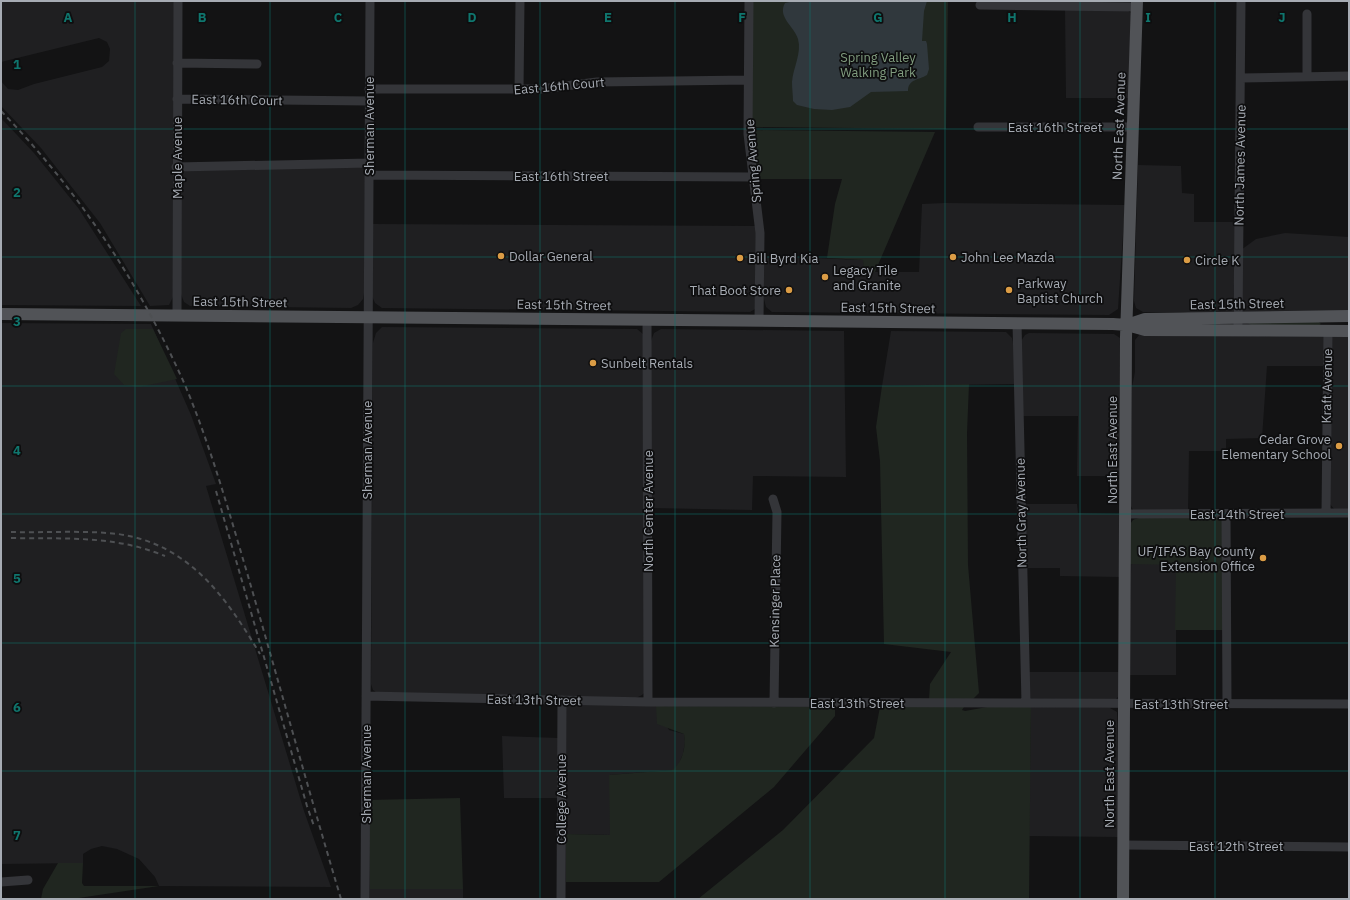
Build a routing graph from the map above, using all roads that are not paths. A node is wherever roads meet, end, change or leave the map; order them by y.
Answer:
1 (178, 1) edge
2 (370, 1) edge
3 (520, 1) edge
4 (749, 1) edge
5 (1241, 1) edge
6 (1137, 4) edge
7 (980, 5) dead end
8 (1307, 14) dead end
9 (177, 63) junction
10 (257, 64) dead end
11 (1349, 76) edge
12 (1307, 77) junction
13 (1241, 78) junction
14 (748, 80) junction
15 (370, 89) junction
16 (519, 90) junction
17 (178, 99) junction
18 (370, 101) junction
19 (978, 127) dead end
20 (1133, 127) junction
21 (369, 163) junction
22 (176, 167) junction
23 (369, 175) junction
24 (753, 178) junction
25 (1, 314) edge
26 (177, 315) junction
27 (1345, 316) edge
28 (368, 317) junction
29 (1317, 317) junction
30 (648, 320) junction
31 (760, 321) junction
32 (1017, 324) junction
33 (1238, 324) junction
34 (1127, 325) junction
35 (1328, 331) junction
36 (1349, 331) edge
37 (773, 498) dead end
38 (1326, 513) junction
39 (1349, 513) edge
40 (1125, 514) junction
41 (1226, 514) junction
42 (366, 696) junction
43 (562, 700) junction
44 (648, 702) junction
45 (774, 703) junction
46 (1026, 703) junction
47 (1124, 704) junction
48 (1349, 704) edge
49 (1227, 705) junction
50 (1123, 845) junction
51 (1349, 847) edge
52 (28, 880) dead end
53 (1, 882) edge
54 (365, 899) edge
55 (561, 899) edge
56 (1123, 899) edge

1 - 9 street, Maple Avenue
2 - 15 street, Sherman Avenue
3 - 16 street
4 - 14 street, Spring Avenue
5 - 13 street, North James Avenue
6 - 7 street
6 - 20 main road, North East Avenue
8 - 12 street
9 - 10 street
9 - 17 street, Maple Avenue
11 - 12 street
12 - 13 street
13 - 33 street, North James Avenue
14 - 16 street, East 16th Court
14 - 24 street, Spring Avenue
15 - 16 street, East 16th Court
15 - 18 street, Sherman Avenue
17 - 18 street, East 16th Court
17 - 22 street, Maple Avenue
18 - 21 street, Sherman Avenue
19 - 20 street, East 16th Street
20 - 34 main road, North East Avenue
21 - 22 street
21 - 23 street, Sherman Avenue
22 - 26 street, Maple Avenue
23 - 24 street, East 16th Street
23 - 28 street, Sherman Avenue
24 - 31 street, Spring Avenue
25 - 26 main road, East 15th Street
26 - 28 main road, East 15th Street
27 - 29 main road, East 15th Street
27 - 35 main road
28 - 30 main road, East 15th Street
28 - 42 street, Sherman Avenue
29 - 33 main road, East 15th Street
29 - 35 main road
30 - 31 main road, East 15th Street
30 - 44 street, North Center Avenue
31 - 32 main road, East 15th Street
32 - 34 main road, East 15th Street
32 - 46 street, North Gray Avenue
33 - 34 main road, East 15th Street
33 - 35 main road, East 15th Street
34 - 40 main road, North East Avenue
35 - 36 main road, East 15th Street
35 - 38 street, Kraft Avenue
37 - 45 street, Kensinger Place
38 - 39 street, East 14th Street
38 - 41 street, East 14th Street
40 - 41 street, East 14th Street
40 - 47 main road, North East Avenue
41 - 49 street
42 - 43 street, East 13th Street
42 - 54 street, Sherman Avenue
43 - 44 street, East 13th Street
43 - 55 street, College Avenue
44 - 45 street, East 13th Street
45 - 46 street, East 13th Street
46 - 47 street, East 13th Street
47 - 49 street, East 13th Street
47 - 50 main road, North East Avenue
48 - 49 street, East 13th Street
50 - 51 street, East 12th Street
50 - 56 main road, North East Avenue
52 - 53 street

